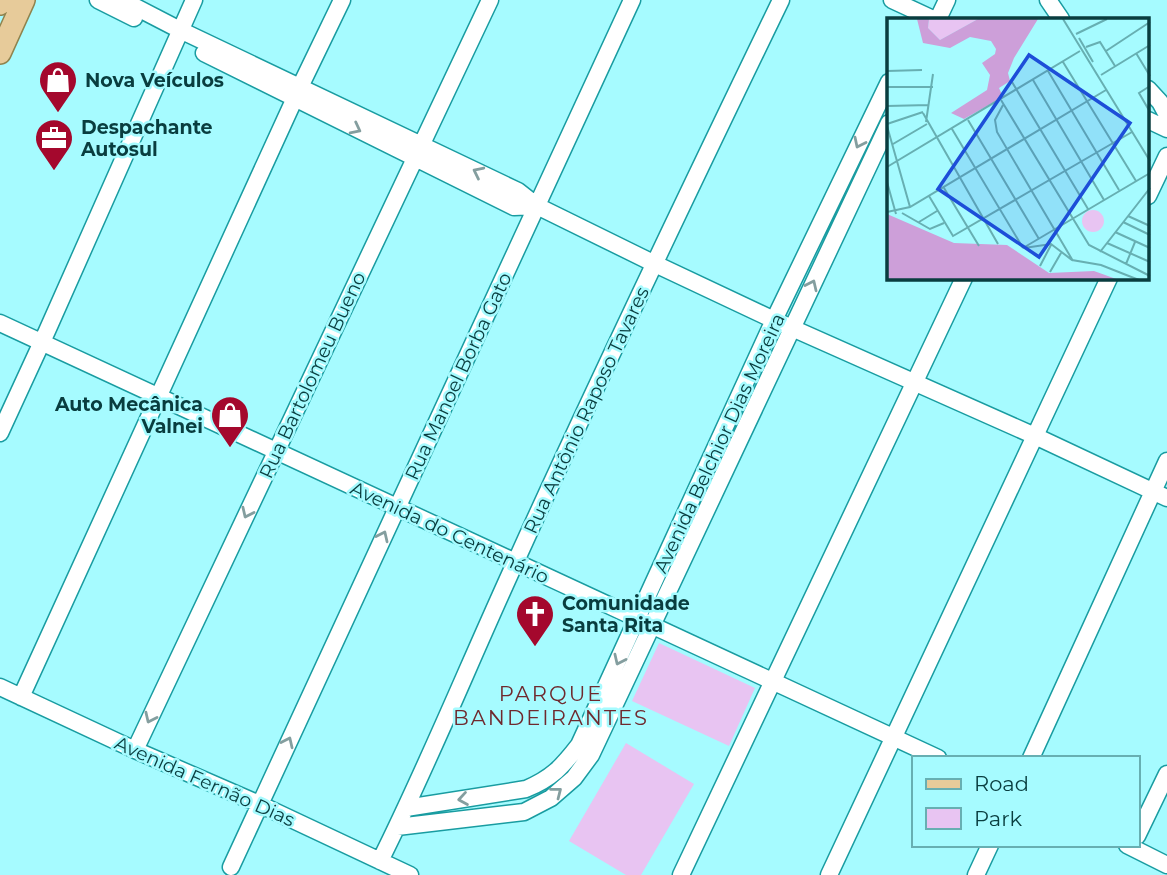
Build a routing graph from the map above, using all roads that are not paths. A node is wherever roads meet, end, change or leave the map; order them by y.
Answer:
1 (24, 0) edge
2 (98, 0) edge
3 (122, 0) edge
4 (194, 0) edge
5 (342, 0) edge
6 (490, 0) edge
7 (632, 0) edge
8 (781, 0) edge
9 (892, 0) edge
10 (947, 0) edge
11 (1048, 0) edge
12 (928, 14) edge
13 (1060, 18) edge
14 (178, 35) junction
15 (0, 53) edge
16 (887, 86) edge
17 (1150, 91) edge
18 (297, 93) junction
19 (1167, 115) edge
20 (1150, 121) edge
21 (887, 127) edge
22 (1167, 129) edge
23 (418, 152) junction
24 (1167, 156) edge
25 (1150, 193) edge
26 (537, 206) junction
27 (653, 263) junction
28 (963, 280) edge
29 (1108, 280) edge
30 (774, 320) junction
31 (0, 323) edge
32 (792, 328) junction
33 (42, 342) junction
34 (916, 383) junction
35 (159, 397) junction
36 (0, 433) edge
37 (1035, 436) junction
38 (276, 451) junction
39 (1167, 461) edge
40 (1160, 495) edge
41 (397, 507) junction
42 (515, 562) junction
43 (645, 622) junction
44 (773, 681) junction
45 (0, 687) edge
46 (22, 697) junction
47 (894, 737) junction
48 (135, 750) junction
49 (934, 756) edge
50 (1032, 756) edge
51 (1167, 774) edge
52 (259, 804) junction
53 (406, 808) junction
54 (397, 827) junction
55 (1139, 829) edge
56 (989, 847) edge
57 (1138, 847) edge
58 (380, 861) junction
59 (1167, 865) edge
60 (231, 867) dead end
61 (410, 875) edge
62 (681, 875) edge
63 (830, 875) edge
64 (976, 875) edge

1 - 15 main road
2 - 14 street
3 - 14 street
4 - 14 street
5 - 18 street
6 - 23 street, Rua Bartolomeu Bueno
7 - 26 street, Rua Manoel Borba Gato
8 - 27 street, Rua Antônio Raposo Tavares
9 - 12 street
10 - 12 street
11 - 13 street
14 - 18 street
14 - 33 street
16 -> 30 street, Avenida Belchior Dias Moreira
17 - 19 street
18 - 23 street
18 - 35 street
20 - 22 street
32 -> 21 street, Avenida Belchior Dias Moreira
23 - 26 street
23 - 38 street, Rua Bartolomeu Bueno
24 - 25 street
26 - 27 street
26 - 41 street, Rua Manoel Borba Gato
27 - 30 street
27 - 42 street, Rua Antônio Raposo Tavares
28 - 34 street
29 - 37 street
30 - 32 street
30 - 43 street, Avenida Belchior Dias Moreira
31 - 33 street, Avenida do Centenário
32 - 34 street
32 - 43 street, Avenida Belchior Dias Moreira
33 - 35 street, Avenida do Centenário
33 - 36 street
34 - 37 street
34 - 44 street
35 - 38 street, Avenida do Centenário
35 - 46 street
37 - 40 street
37 - 47 street
38 - 41 street, Avenida do Centenário
38 -> 48 street, Rua Bartolomeu Bueno
39 - 40 street
40 - 50 street
41 - 42 street, Avenida do Centenário
52 -> 41 street, Rua Manoel Borba Gato
42 - 43 street, Avenida do Centenário
42 - 53 street, Rua Antônio Raposo Tavares
43 - 44 street, Avenida do Centenário
43 -> 53 street, Avenida Belchior Dias Moreira
54 -> 43 street, Avenida Belchior Dias Moreira
44 - 47 street, Avenida do Centenário
44 - 62 street
45 - 46 street, Avenida Fernão Dias
46 - 48 street, Avenida Fernão Dias
47 - 49 street, Avenida do Centenário
47 - 63 street
48 - 52 street, Avenida Fernão Dias
51 - 55 street
52 - 58 street, Avenida Fernão Dias
52 - 60 street, Rua Manoel Borba Gato
53 - 54 street, Rua Antônio Raposo Tavares
54 - 58 street, Rua Antônio Raposo Tavares
56 - 64 street
57 - 59 street
58 - 61 street, Avenida Fernão Dias

